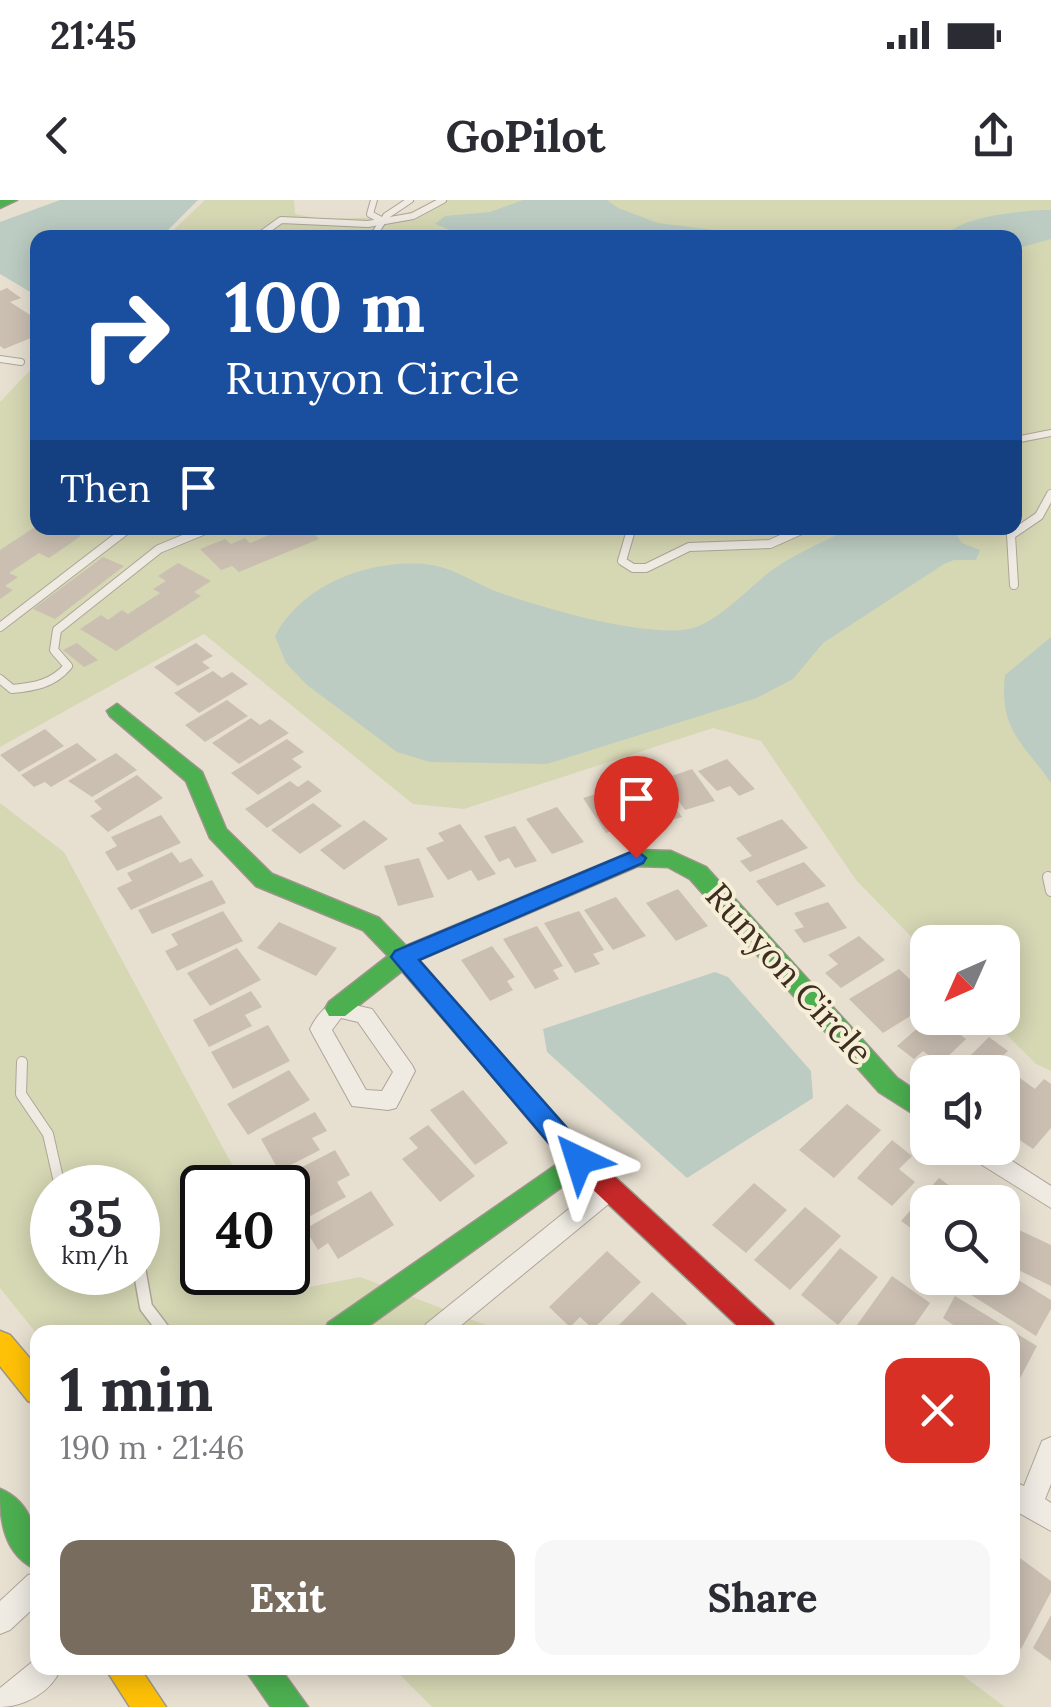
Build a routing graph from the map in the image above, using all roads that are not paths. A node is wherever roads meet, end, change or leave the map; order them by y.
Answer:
1 (11, 200) edge
2 (374, 200) edge
3 (410, 200) edge
4 (442, 200) edge
5 (0, 204) edge
6 (382, 220) junction
7 (269, 230) edge
8 (376, 230) edge
9 (0, 359) edge
10 (21, 362) dead end
11 (1051, 432) edge
12 (1022, 438) edge
13 (1051, 494) edge
14 (1022, 528) edge
15 (120, 535) edge
16 (193, 535) edge
17 (630, 535) edge
18 (790, 535) edge
19 (1012, 535) edge
20 (1014, 585) dead end
21 (0, 627) edge
22 (0, 678) edge
23 (117, 711) dead end
24 (1048, 878) dead end
25 (1051, 890) edge
26 (403, 957) junction
27 (337, 1010) dead end
28 (22, 1062) dead end
29 (910, 1101) edge
30 (579, 1160) junction
31 (55, 1165) edge
32 (1000, 1165) edge
33 (609, 1190) junction
34 (1051, 1198) edge
35 (144, 1295) edge
36 (160, 1325) edge
37 (348, 1325) edge
38 (443, 1325) edge
39 (755, 1325) edge
40 (0, 1344) edge
41 (30, 1381) edge
42 (1051, 1450) edge
43 (0, 1504) edge
44 (1031, 1506) edge
45 (30, 1544) edge
46 (30, 1592) edge
47 (0, 1620) edge
48 (38, 1675) edge
49 (126, 1675) edge
50 (266, 1675) edge
51 (0, 1706) edge
52 (150, 1707) edge
53 (292, 1707) edge

1 - 5 street
2 - 6 lane
3 - 6 lane
4 - 6 lane
6 - 7 lane
6 - 8 lane
9 - 10 lane
11 - 12 lane
13 - 14 lane
15 - 21 lane
16 - 22 lane
17 - 18 lane
19 - 20 lane
23 - 26 street
24 - 25 lane
26 - 27 street, Runyon Circle
26 - 29 street, Runyon Circle
26 - 30 street
28 - 31 lane
30 - 33 street
30 - 37 street
32 - 34 street
33 - 38 street
33 - 39 street
35 - 36 lane
40 - 41 street
42 - 44 street
43 - 45 street
46 - 47 street
48 - 51 street
49 - 52 street
50 - 53 street

